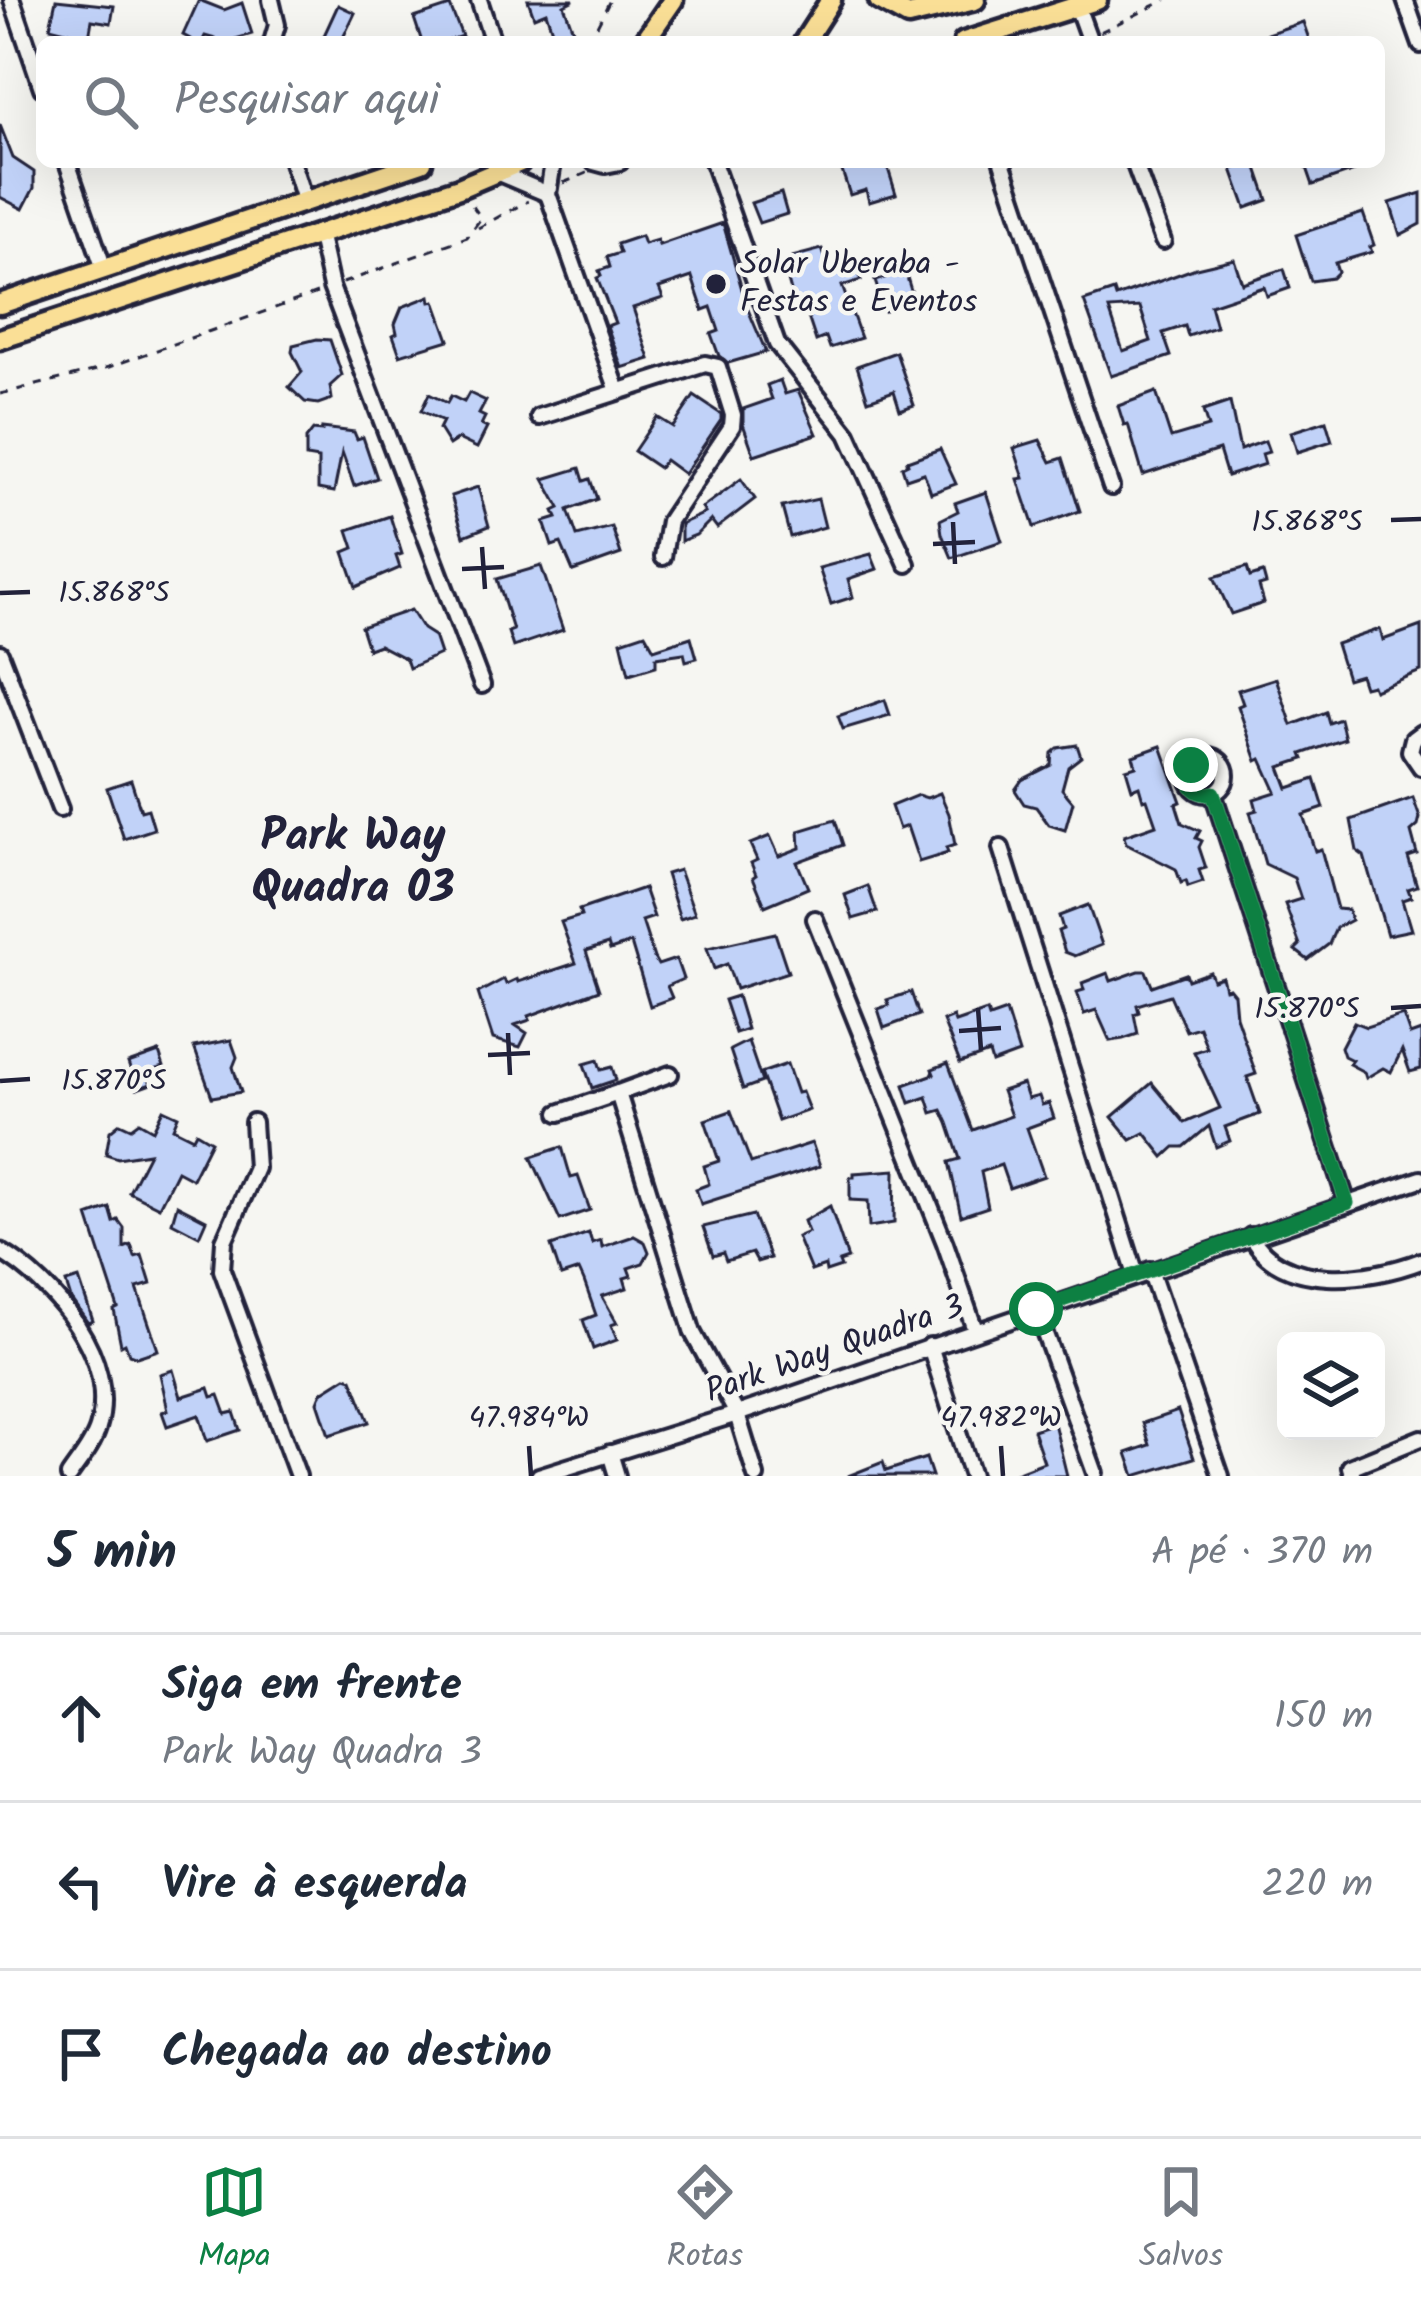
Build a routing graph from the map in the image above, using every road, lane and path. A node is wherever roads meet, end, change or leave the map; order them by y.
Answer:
1 (12, 0) edge
2 (271, 0) edge
3 (479, 0) edge
4 (610, 0) edge
5 (673, 0) edge
6 (831, 0) edge
7 (879, 0) edge
8 (975, 0) edge
9 (1166, 0) edge
10 (1406, 0) edge
11 (1087, 3) edge
12 (274, 36) edge
13 (491, 36) edge
14 (592, 36) edge
15 (650, 36) edge
16 (808, 36) edge
17 (986, 36) edge
18 (1089, 36) edge
19 (1097, 36) edge
20 (1421, 45) edge
21 (36, 70) edge
22 (69, 168) edge
23 (294, 168) edge
24 (403, 168) edge
25 (500, 168) edge
26 (552, 168) edge
27 (715, 168) edge
28 (1004, 168) edge
29 (1136, 168) edge
30 (494, 170) junction
31 (459, 188) junction
32 (548, 194) junction
33 (304, 200) junction
34 (319, 232) junction
35 (1163, 241) dead end
36 (104, 269) junction
37 (332, 287) junction
38 (0, 304) edge
39 (0, 339) edge
40 (618, 391) junction
41 (0, 394) edge
42 (539, 417) dead end
43 (1111, 487) dead end
44 (663, 557) dead end
45 (907, 564) dead end
46 (0, 653) edge
47 (482, 685) dead end
48 (1421, 733) edge
49 (1421, 767) edge
50 (1213, 793) dead end
51 (60, 809) dead end
52 (1001, 848) dead end
53 (815, 919) dead end
54 (670, 1074) dead end
55 (618, 1093) junction
56 (559, 1113) dead end
57 (253, 1122) dead end
58 (1421, 1179) edge
59 (1347, 1203) junction
60 (1251, 1236) junction
61 (0, 1251) edge
62 (1421, 1261) edge
63 (1143, 1272) junction
64 (1036, 1309) junction
65 (975, 1330) junction
66 (930, 1346) junction
67 (737, 1414) junction
68 (1421, 1438) edge
69 (610, 1453) junction
70 (1095, 1473) dead end
71 (69, 1476) edge
72 (298, 1476) edge
73 (539, 1476) edge
74 (616, 1476) edge
75 (756, 1476) edge
76 (972, 1476) edge
77 (1221, 1476) edge
78 (1353, 1476) edge

1 - 21 street
2 - 12 street
3 - 13 street
4 - 14 path
5 - 15 main road
6 - 16 main road
7 - 8 main road
9 - 19 path
10 - 20 street
11 - 17 main road
11 - 18 street
22 - 36 street
23 - 33 street
24 - 33 main road
25 - 30 main road
26 - 32 street
27 - 45 street
28 - 43 street
29 - 35 street
30 - 31 main road
30 - 32 street
31 - 34 main road
31 - 37 path
32 - 40 street
33 - 36 main road
34 - 37 street
34 - 39 main road
36 - 38 main road
37 - 41 path
37 - 47 street
40 - 42 street
40 - 44 street
46 - 51 street
48 - 49 street
50 - 59 street
52 - 63 street
53 - 65 street
54 - 55 street
55 - 56 street
55 - 67 street
57 - 72 street
58 - 59 street, Park Way Quadra 3
59 - 60 street, Park Way Quadra 3
60 - 62 street
60 - 63 street, Park Way Quadra 3
61 - 71 street
63 - 64 street, Park Way Quadra 3
63 - 77 street
64 - 65 street, Park Way Quadra 3
64 - 70 street
65 - 66 street, Park Way Quadra 3
66 - 67 street, Park Way Quadra 3
66 - 76 street
67 - 69 street, Park Way Quadra 3
67 - 75 street
68 - 78 street
69 - 73 street, Park Way Quadra 3
69 - 74 street

